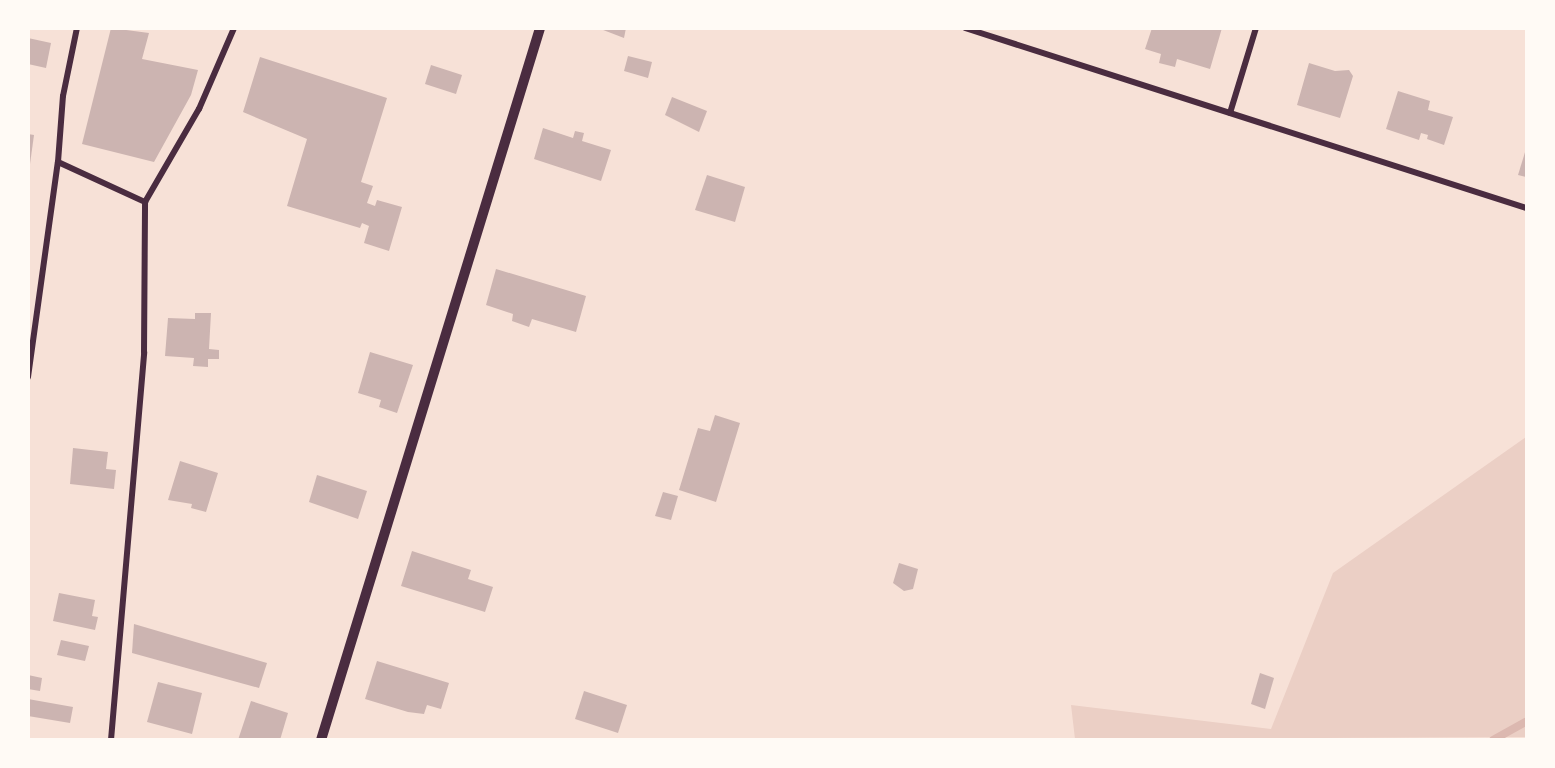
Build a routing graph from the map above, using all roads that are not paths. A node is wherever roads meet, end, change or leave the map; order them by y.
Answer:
1 (77, 28) edge
2 (234, 28) edge
3 (540, 28) edge
4 (964, 28) edge
5 (1256, 28) edge
6 (1230, 113) junction
7 (58, 162) junction
8 (145, 202) junction
9 (1527, 208) edge
10 (28, 377) edge
11 (111, 740) edge
12 (321, 740) edge

1 - 7 street
2 - 8 street
3 - 12 street
4 - 6 street
5 - 6 street
6 - 9 street
7 - 8 street
7 - 10 street
8 - 11 street

